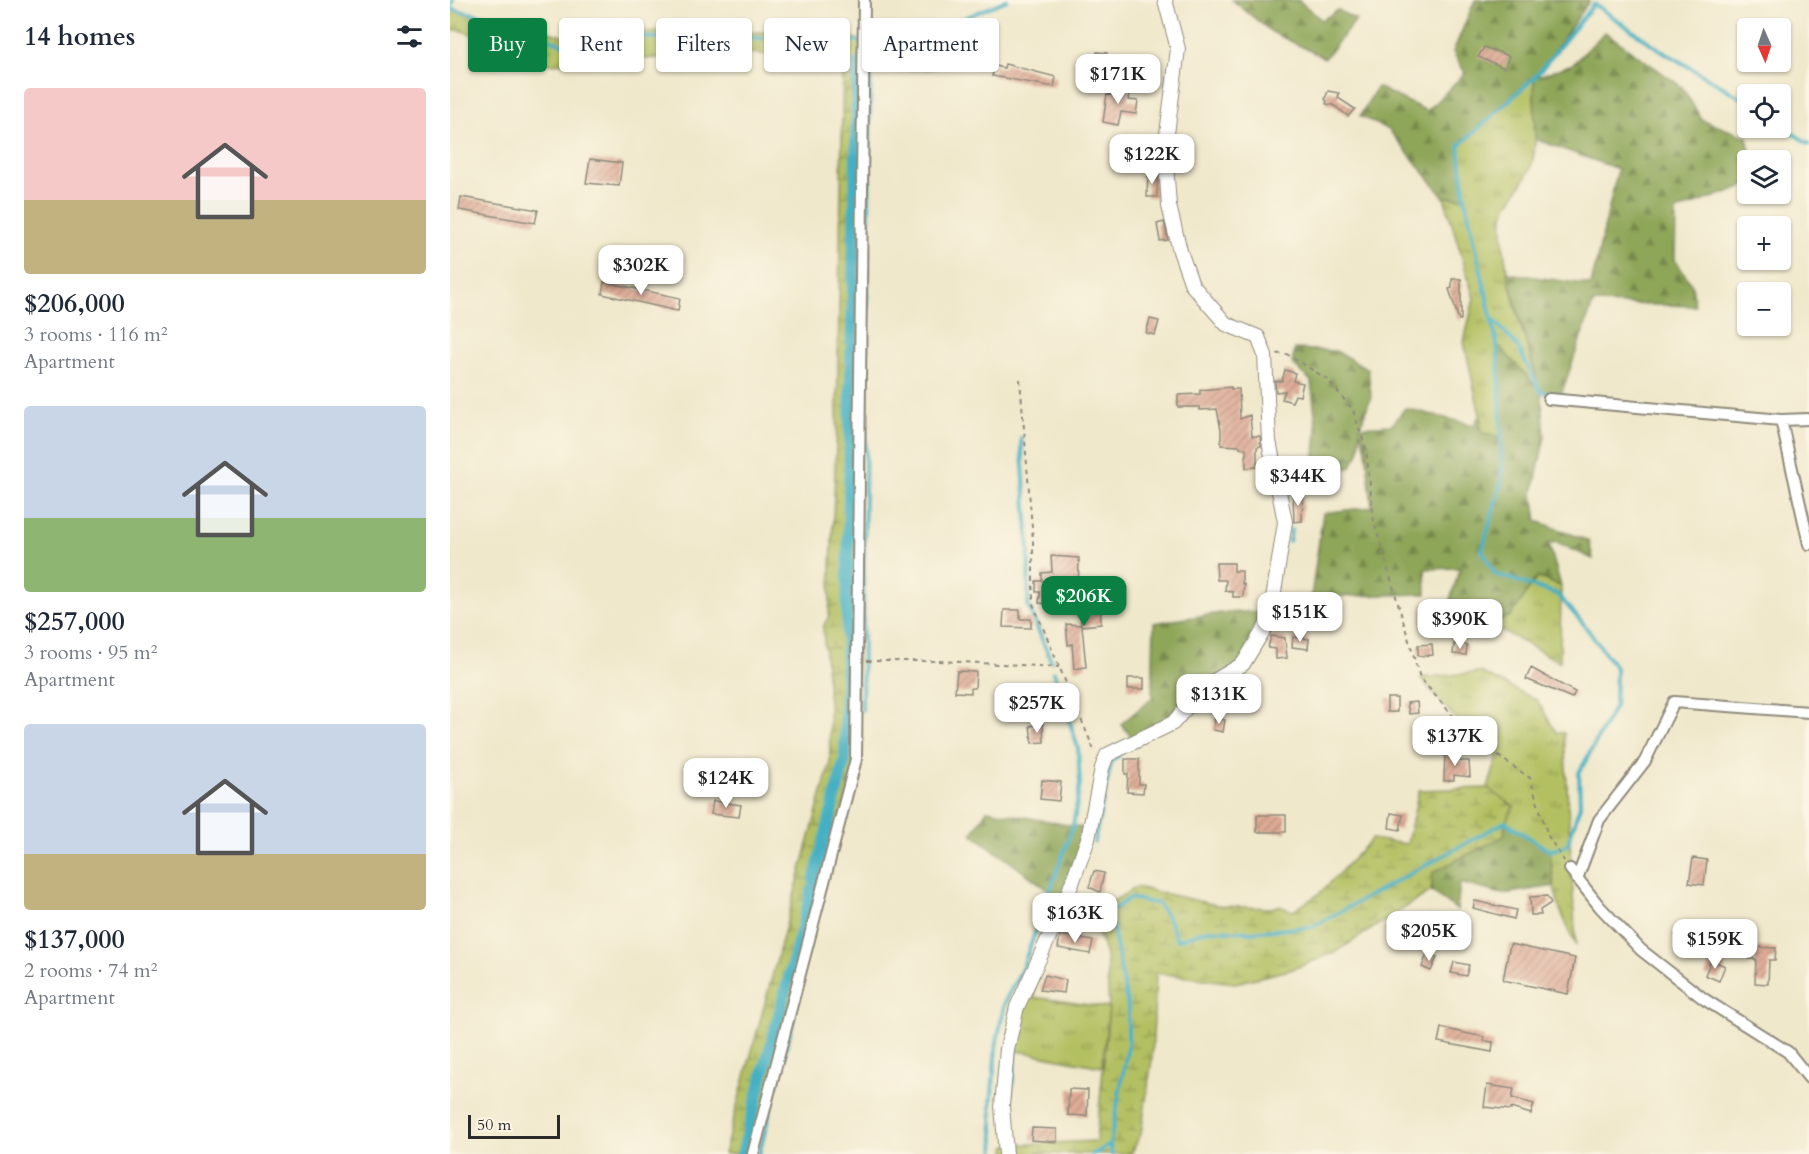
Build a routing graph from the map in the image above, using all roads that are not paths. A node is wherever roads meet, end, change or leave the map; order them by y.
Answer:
1 (864, 0) edge
2 (1165, 0) edge
3 (1549, 399) dead end
4 (1809, 418) edge
5 (1781, 420) junction
6 (1809, 544) edge
7 (1809, 712) edge
8 (1809, 1078) edge
9 (753, 1154) edge
10 (1006, 1154) edge

1 - 9 street
2 - 10 street
3 - 5 street
4 - 5 street
5 - 6 street
7 - 8 street

